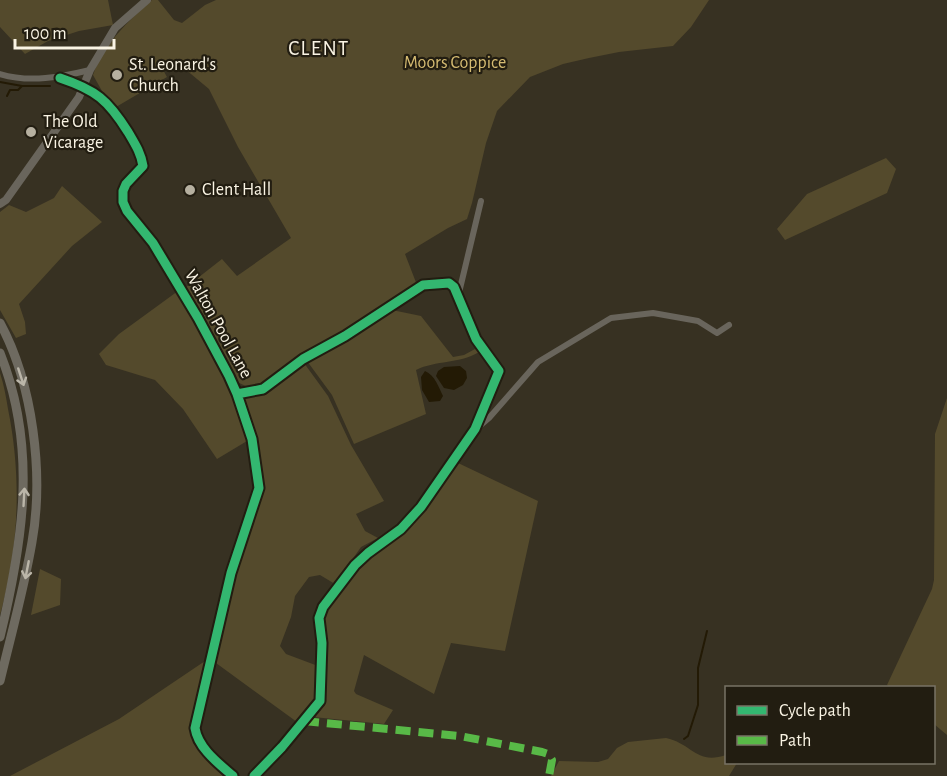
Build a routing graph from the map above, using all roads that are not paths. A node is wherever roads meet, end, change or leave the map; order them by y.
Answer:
1 (147, 0) edge
2 (90, 70) junction
3 (0, 74) edge
4 (60, 78) junction
5 (83, 88) junction
6 (480, 201) dead end
7 (0, 204) edge
8 (458, 298) junction
9 (0, 323) edge
10 (729, 325) dead end
11 (0, 354) edge
12 (237, 394) junction
13 (475, 429) junction
14 (0, 637) edge
15 (0, 681) edge
16 (233, 776) edge
17 (254, 776) edge

1 - 2 street
2 - 4 street
2 - 5 street
3 - 4 street
4 - 5 street
5 - 7 street
5 - 12 street, Walton Pool Lane
6 - 8 street
8 - 12 street
8 - 13 street
9 -> 15 highway
10 - 13 street
14 -> 11 highway
12 - 16 street, Walton Pool Lane
13 - 17 street

